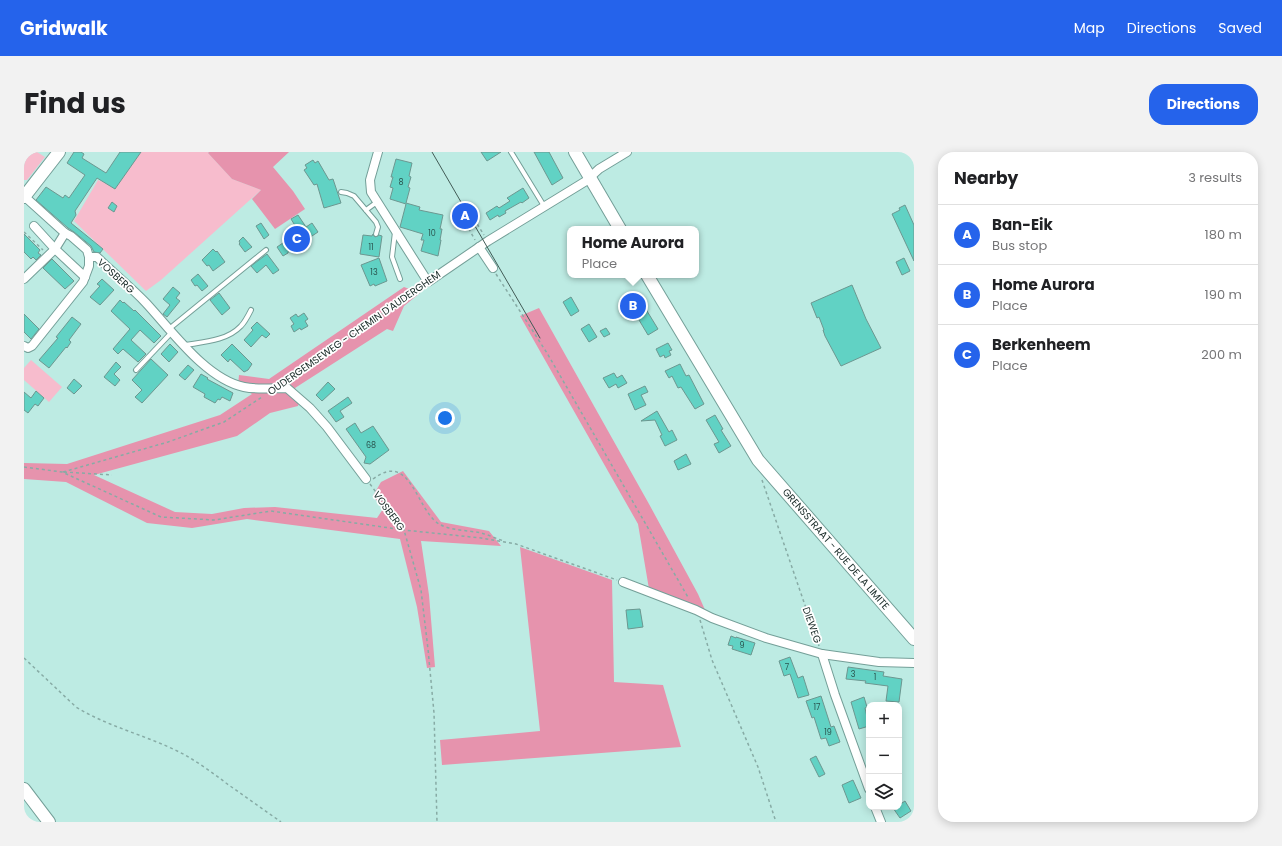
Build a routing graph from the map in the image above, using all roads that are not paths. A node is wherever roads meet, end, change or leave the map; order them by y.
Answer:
1 (59, 152) edge
2 (378, 152) edge
3 (511, 152) edge
4 (575, 152) edge
5 (627, 152) edge
6 (590, 177) junction
7 (341, 192) dead end
8 (24, 197) edge
9 (377, 202) junction
10 (544, 208) junction
11 (366, 210) junction
12 (34, 226) dead end
13 (618, 226) edge
14 (395, 230) junction
15 (65, 233) junction
16 (376, 234) dead end
17 (479, 247) junction
18 (55, 249) junction
19 (266, 250) dead end
20 (90, 257) junction
21 (493, 268) road end
22 (86, 277) junction
23 (649, 278) edge
24 (24, 279) edge
25 (400, 279) dead end
26 (251, 310) dead end
27 (171, 331) junction
28 (24, 346) edge
29 (184, 346) junction
30 (136, 370) dead end
31 (367, 480) road end
32 (623, 582) road end
33 (914, 639) edge
34 (822, 654) junction
35 (914, 663) edge
36 (866, 780) edge
37 (24, 789) edge
38 (876, 810) edge
39 (49, 822) edge
40 (881, 822) edge

1 - 8 street
2 - 9 street
3 - 10 lane
4 - 6 street
5 - 6 street, OUDERGEMSEWEG - CHEMIN D'AUDERGHEM
6 - 10 street, OUDERGEMSEWEG - CHEMIN D'AUDERGHEM
6 - 13 street
7 - 11 lane
8 - 15 street, VOSBERG
9 - 11 lane
9 - 14 street
10 - 17 street, OUDERGEMSEWEG - CHEMIN D'AUDERGHEM
11 - 16 lane
12 - 18 street
14 - 17 street, OUDERGEMSEWEG - CHEMIN D'AUDERGHEM
14 - 25 lane
15 - 18 street
15 - 20 street, VOSBERG
17 - 21 street
18 - 22 street
18 - 24 street
19 - 27 lane
20 - 22 street
20 - 27 street, VOSBERG
22 - 28 street
23 - 33 street, GRENSSTRAAT - RUE DE LA LIMITE
26 - 29 lane
27 - 29 street, VOSBERG
27 - 30 lane
29 - 31 street, VOSBERG
32 - 34 street
34 - 35 street
34 - 36 street, DIEWEG
37 - 39 street
38 - 40 street

